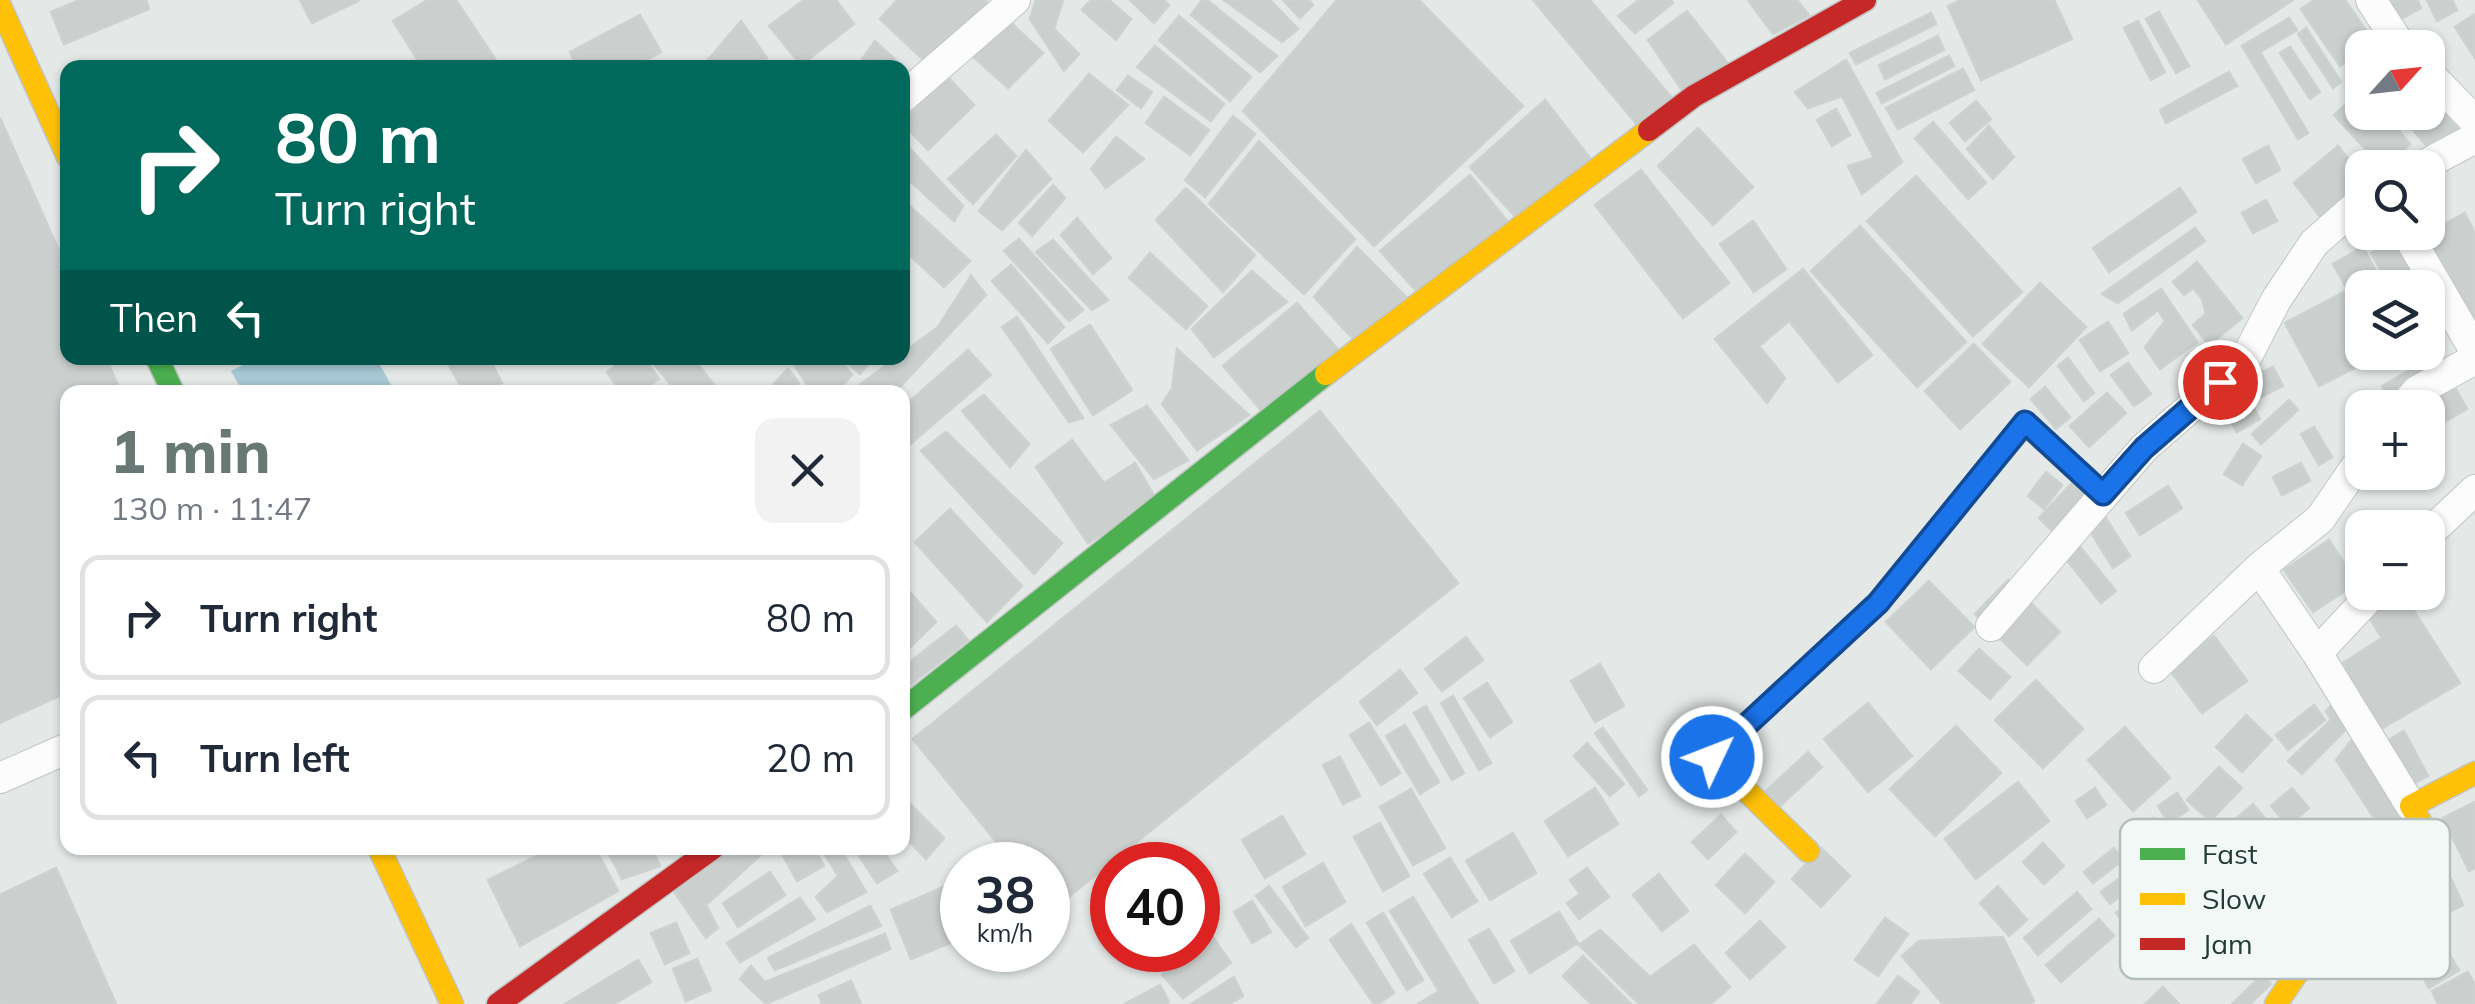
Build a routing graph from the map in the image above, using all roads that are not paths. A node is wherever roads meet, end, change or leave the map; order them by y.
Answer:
1 (1015, 0) edge
2 (1864, 0) edge
3 (2372, 0) edge
4 (0, 6) edge
5 (2391, 30) edge
6 (2445, 90) edge
7 (910, 91) edge
8 (2475, 121) edge
9 (2475, 138) edge
10 (60, 139) edge
11 (2445, 154) edge
12 (2345, 216) edge
13 (2416, 250) edge
14 (2475, 351) edge
15 (2475, 360) edge
16 (2419, 390) edge
17 (2345, 483) edge
18 (2475, 490) edge
19 (2103, 494) junction
20 (2445, 518) edge
21 (2259, 568) junction
22 (2357, 610) edge
23 (1991, 626) dead end
24 (2317, 653) junction
25 (2154, 668) dead end
26 (910, 704) edge
27 (60, 752) edge
28 (2475, 772) edge
29 (0, 778) edge
30 (2412, 806) junction
31 (2419, 819) edge
32 (1808, 851) dead end
33 (382, 855) edge
34 (704, 855) edge
35 (2294, 979) edge
36 (452, 1004) edge
37 (498, 1004) edge
38 (2276, 1004) edge

1 - 7 street
2 - 26 street
3 - 5 street
4 - 10 street
6 - 8 street
9 - 11 street
12 - 19 street
13 - 14 street
15 - 16 street
17 - 21 street
18 - 20 street
19 - 23 street
19 - 32 street
21 - 24 street
21 - 25 street
22 - 24 street
24 - 30 street
27 - 29 street
28 - 30 street
30 - 31 street
33 - 36 street
34 - 37 street
35 - 38 street

